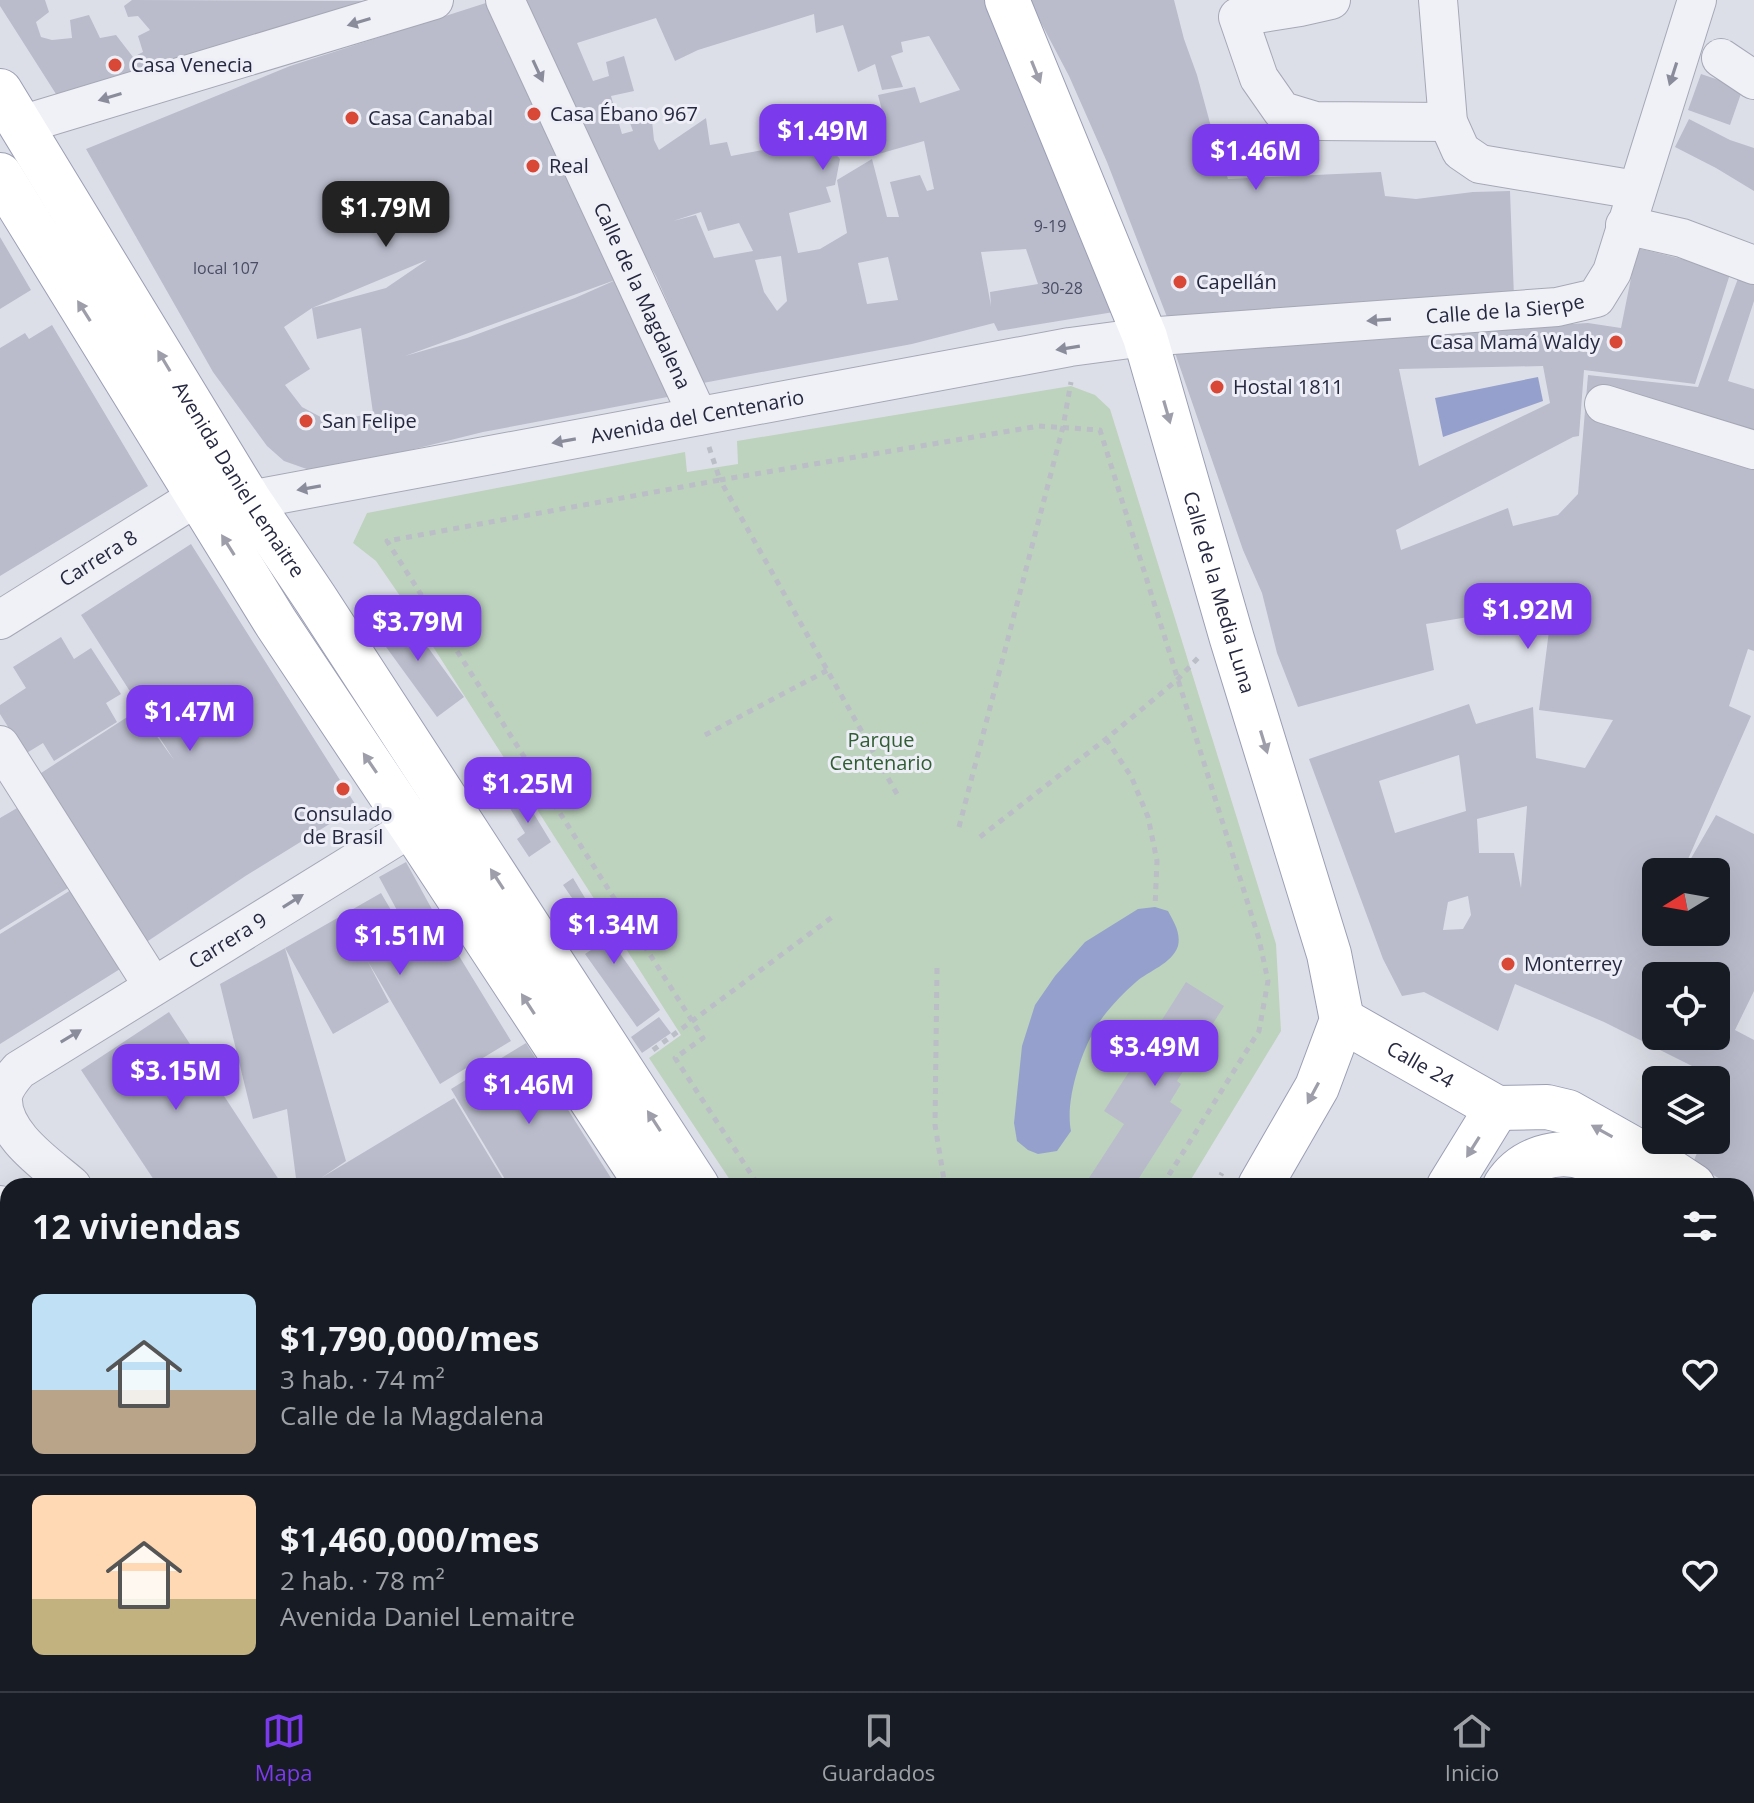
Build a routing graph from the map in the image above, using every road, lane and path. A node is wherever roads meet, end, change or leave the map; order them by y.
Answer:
1 (434, 0) edge
2 (505, 0) edge
3 (1007, 0) edge
4 (1331, 0) edge
5 (1438, 0) edge
6 (1697, 0) edge
7 (1234, 9) edge
8 (1721, 58) dead end
9 (1754, 80) edge
10 (10, 108) edge
11 (1448, 122) junction
12 (0, 175) edge
13 (1631, 207) junction
14 (1754, 265) edge
15 (1145, 337) junction
16 (1070, 347) junction
17 (1604, 404) dead end
18 (698, 416) junction
19 (1063, 427) junction
20 (1754, 450) edge
21 (720, 480) junction
22 (198, 496) junction
23 (249, 500) junction
24 (0, 620) edge
25 (828, 670) junction
26 (1205, 670) dead end
27 (1177, 680) junction
28 (705, 735) dead end
29 (1106, 739) junction
30 (0, 745) edge
31 (897, 794) dead end
32 (449, 804) junction
33 (412, 827) junction
34 (959, 827) dead end
35 (980, 837) dead end
36 (1155, 907) dead end
37 (835, 915) dead end
38 (937, 968) dead end
39 (153, 986) junction
40 (692, 1020) junction
41 (1342, 1020) junction
42 (623, 1073) junction
43 (1497, 1108) junction
44 (0, 1156) edge
45 (27, 1178) edge
46 (63, 1178) edge
47 (643, 1178) edge
48 (692, 1178) edge
49 (754, 1178) edge
50 (944, 1178) edge
51 (1167, 1178) edge
52 (1243, 1178) edge
53 (1454, 1178) edge
54 (1510, 1178) edge
55 (1619, 1178) edge
56 (1681, 1178) edge

1 -> 10 street
2 -> 18 street, Calle de la Magdalena
3 -> 15 main road, Calle de la Media Luna
4 - 7 street
5 - 11 street
6 -> 13 street, Calle de la Sierpe
7 - 11 street
8 - 9 street
23 -> 10 main road, Avenida Daniel Lemaitre
11 - 13 street
22 -> 12 main road, Avenida Daniel Lemaitre
13 - 14 street
13 -> 15 street, Calle de la Sierpe
15 - 16 street, Avenida del Centenario
15 -> 41 main road, Calle de la Media Luna
16 -> 18 street, Avenida del Centenario
16 - 19 path
17 - 20 street
18 - 21 path
18 -> 23 street, Avenida del Centenario
19 - 21 path
19 - 27 path
19 - 34 path
21 - 25 path
21 - 40 path
22 - 24 street, Carrera 8
33 -> 22 main road, Avenida Daniel Lemaitre
23 - 32 main road, Avenida Daniel Lemaitre
25 - 28 path
25 - 31 path
26 - 27 path
27 - 29 path
27 - 51 path
29 - 35 path
29 - 36 path
30 - 39 street
32 - 33 street, Carrera 9
42 -> 32 main road, Avenida Daniel Lemaitre
39 -> 33 street, Carrera 9
47 -> 33 main road, Avenida Daniel Lemaitre
37 - 40 path
38 - 50 path
46 -> 39 street, Carrera 9
40 - 42 path
40 - 49 path
41 - 43 main road, Calle 24
41 -> 52 main road
48 -> 42 main road, Avenida Daniel Lemaitre
43 -> 53 main road
56 -> 43 main road
44 - 45 street
54 - 55 main road

